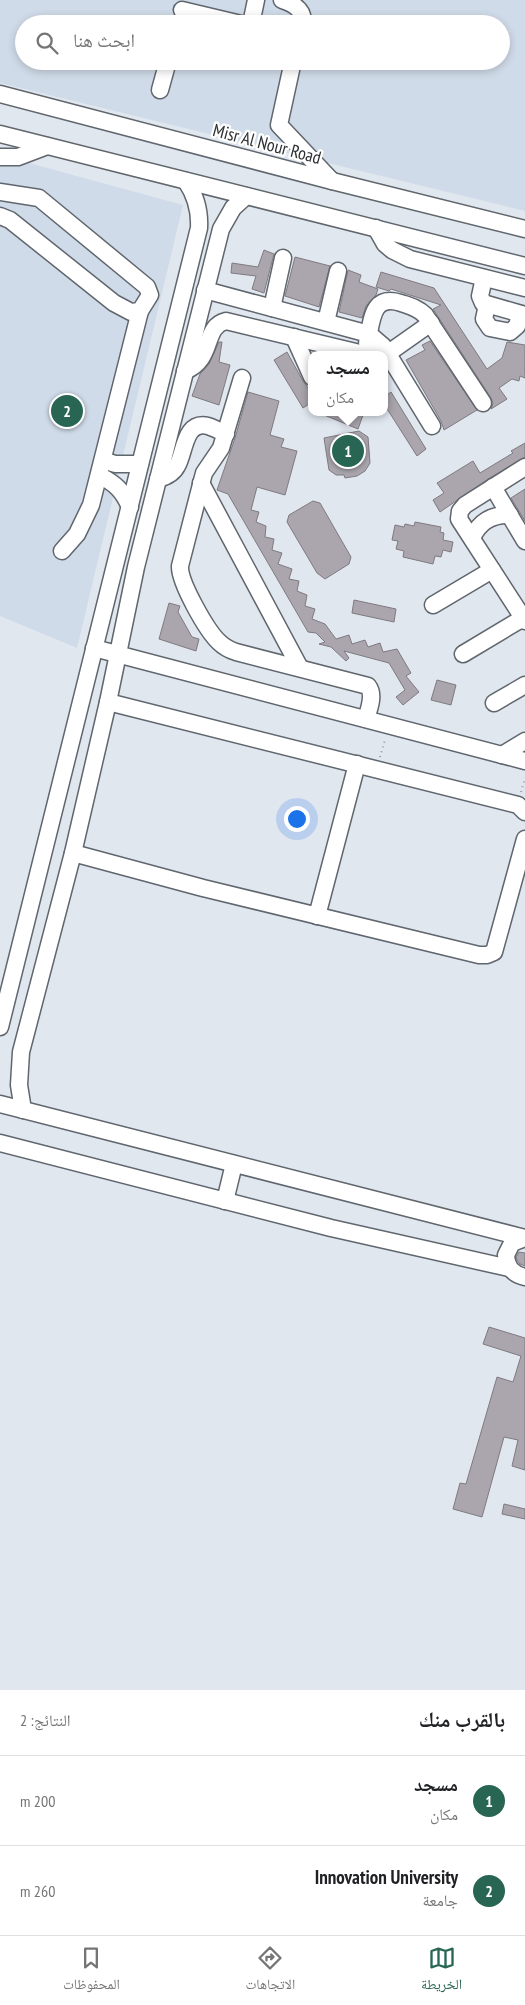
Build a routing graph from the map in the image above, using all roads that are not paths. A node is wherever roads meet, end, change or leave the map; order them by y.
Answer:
1 (256, 0) edge
2 (282, 0) edge
3 (181, 11) edge
4 (199, 15) edge
5 (253, 15) edge
6 (302, 15) edge
7 (166, 70) edge
8 (291, 70) edge
9 (160, 90) dead end
10 (0, 94) edge
11 (0, 134) edge
12 (47, 146) junction
13 (0, 156) edge
14 (186, 181) junction
15 (332, 181) junction
16 (0, 192) edge
17 (246, 196) junction
18 (0, 216) edge
19 (376, 228) junction
20 (525, 229) edge
21 (283, 258) dead end
22 (525, 266) edge
23 (338, 271) dead end
24 (484, 278) junction
25 (525, 288) edge
26 (205, 290) junction
27 (272, 308) junction
28 (140, 311) junction
29 (523, 314) edge
30 (326, 322) junction
31 (431, 324) junction
32 (369, 334) junction
33 (294, 337) junction
34 (352, 351) edge
35 (365, 351) edge
36 (385, 351) edge
37 (388, 353) edge
38 (388, 356) edge
39 (308, 368) edge
40 (185, 371) junction
41 (242, 378) dead end
42 (483, 403) dead end
43 (432, 426) dead end
44 (226, 434) junction
45 (140, 464) junction
46 (525, 466) edge
47 (101, 468) junction
48 (158, 479) junction
49 (201, 483) junction
50 (493, 487) junction
51 (130, 507) junction
52 (510, 515) junction
53 (472, 538) junction
54 (525, 541) edge
55 (62, 551) dead end
56 (492, 570) junction
57 (433, 605) dead end
58 (524, 620) edge
59 (94, 648) junction
60 (118, 654) junction
61 (463, 654) dead end
62 (300, 668) junction
63 (525, 685) edge
64 (108, 702) junction
65 (494, 703) dead end
66 (366, 720) junction
67 (76, 724) junction
68 (100, 735) junction
69 (525, 741) edge
70 (502, 755) junction
71 (525, 761) edge
72 (357, 764) junction
73 (59, 790) junction
74 (86, 798) junction
75 (525, 812) edge
76 (525, 839) edge
77 (73, 853) junction
78 (317, 916) junction
79 (21, 944) junction
80 (48, 949) junction
81 (0, 1027) edge
82 (0, 1104) edge
83 (23, 1110) junction
84 (0, 1143) edge
85 (234, 1164) junction
86 (225, 1201) junction
87 (525, 1238) edge
88 (509, 1268) junction
89 (525, 1277) edge

1 - 5 street
2 - 6 street
3 - 4 street
7 - 9 street
8 - 15 street
10 - 15 street, Misr Al Nour Road
11 - 12 street
12 - 13 street
12 - 14 street
14 - 17 street
14 - 45 street
15 - 20 street, Misr Al Nour Road
16 - 28 street
17 - 19 street
17 - 26 street
18 - 28 street
19 - 22 street
19 - 24 street
21 - 27 street
23 - 30 street
24 - 25 street
24 - 29 street
26 - 27 street
26 - 40 street
27 - 30 street
28 - 47 street
30 - 32 street
31 - 32 street
31 - 37 street
31 - 42 street
32 - 35 street
32 - 36 street
33 - 34 street
33 - 39 street
33 - 40 street
38 - 43 street
40 - 48 street
41 - 44 street
44 - 48 street
44 - 49 street
45 - 47 street
45 - 51 street
46 - 50 street
47 - 51 street
47 - 55 street
48 - 60 street
49 - 62 street
49 - 62 street
50 - 52 street
50 - 53 street
51 - 59 street
52 - 53 street
52 - 54 street
53 - 56 street
56 - 57 street
56 - 58 street
58 - 61 street
59 - 60 street
59 - 67 street
60 - 64 street
60 - 66 street
62 - 66 street
63 - 65 street
64 - 68 street
64 - 72 street
66 - 70 street
67 - 68 street
67 - 73 street
68 - 74 street
69 - 70 street
70 - 71 street
72 - 75 street
72 - 78 street
73 - 74 street
73 - 79 street
74 - 77 street
76 - 78 street
77 - 78 street
77 - 80 street
79 - 80 street
79 - 81 street
80 - 83 street
82 - 83 street
83 - 85 street
84 - 86 street
85 - 86 street
85 - 87 street
86 - 88 street
87 - 88 street
88 - 89 street

